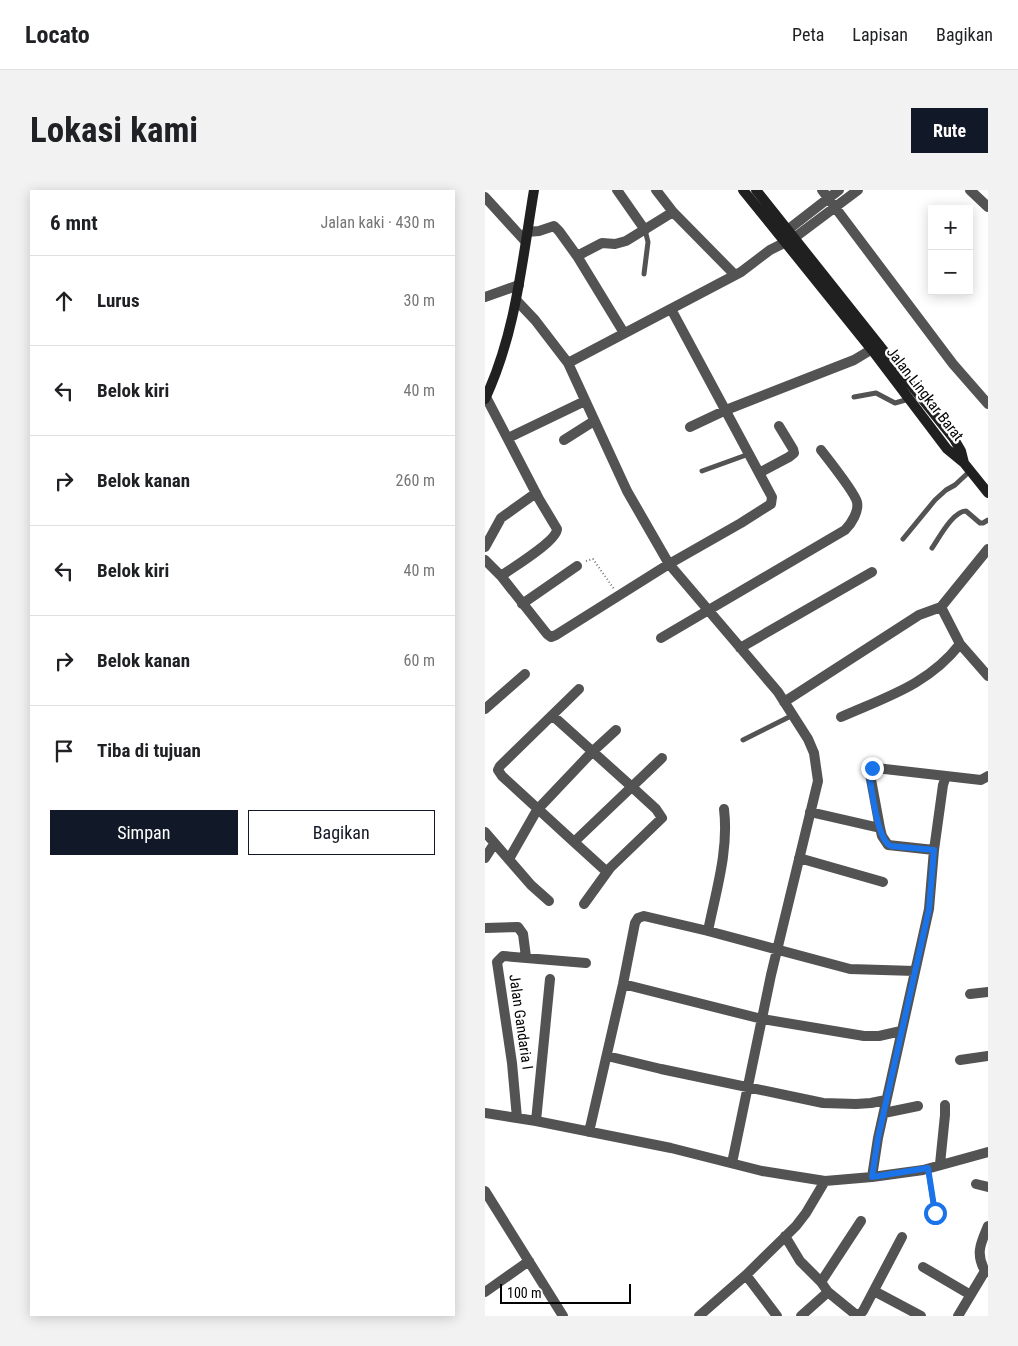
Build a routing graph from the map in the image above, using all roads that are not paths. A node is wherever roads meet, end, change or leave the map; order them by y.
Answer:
1 (534, 190) edge
2 (617, 190) edge
3 (656, 190) edge
4 (743, 190) edge
5 (756, 190) edge
6 (822, 190) edge
7 (839, 190) edge
8 (858, 190) edge
9 (970, 190) edge
10 (485, 197) edge
11 (829, 198) junction
12 (988, 207) edge
13 (836, 208) junction
14 (673, 212) junction
15 (645, 230) junction
16 (526, 237) junction
17 (786, 237) junction
18 (577, 256) junction
19 (644, 274) dead end
20 (735, 275) junction
21 (519, 285) junction
22 (485, 297) edge
23 (517, 301) junction
24 (671, 309) junction
25 (624, 334) junction
26 (876, 347) junction
27 (568, 363) junction
28 (854, 397) dead end
29 (486, 398) edge
30 (909, 398) junction
31 (585, 401) junction
32 (988, 404) edge
33 (726, 410) junction
34 (595, 421) junction
35 (779, 426) dead end
36 (690, 427) dead end
37 (508, 438) junction
38 (564, 440) dead end
39 (821, 450) dead end
40 (749, 454) junction
41 (967, 467) junction
42 (702, 470) dead end
43 (759, 473) junction
44 (986, 487) edge
45 (536, 493) junction
46 (988, 520) edge
47 (903, 539) dead end
48 (485, 548) edge
49 (932, 548) dead end
50 (988, 549) edge
51 (485, 560) edge
52 (669, 564) junction
53 (577, 566) road end
54 (872, 572) dead end
55 (501, 576) junction
56 (522, 604) junction
57 (941, 607) junction
58 (708, 609) junction
59 (661, 638) dead end
60 (960, 644) junction
61 (740, 648) junction
62 (525, 674) dead end
63 (988, 676) edge
64 (579, 689) dead end
65 (784, 702) junction
66 (485, 709) edge
67 (793, 715) junction
68 (553, 716) junction
69 (841, 717) dead end
70 (616, 730) dead end
71 (743, 740) dead end
72 (592, 752) junction
73 (662, 758) dead end
74 (947, 776) junction
75 (988, 776) edge
76 (632, 787) junction
77 (724, 809) dead end
78 (537, 810) junction
79 (810, 812) junction
80 (880, 828) junction
81 (485, 832) edge
82 (574, 842) junction
83 (494, 844) junction
84 (934, 850) junction
85 (485, 858) edge
86 (799, 858) junction
87 (509, 859) junction
88 (607, 872) junction
89 (883, 882) dead end
90 (549, 901) dead end
91 (584, 904) dead end
92 (485, 928) edge
93 (708, 930) junction
94 (777, 950) junction
95 (526, 957) junction
96 (585, 963) dead end
97 (915, 971) junction
98 (550, 979) dead end
99 (623, 984) junction
100 (988, 992) edge
101 (971, 994) dead end
102 (762, 1019) junction
103 (901, 1031) junction
104 (607, 1056) junction
105 (988, 1056) edge
106 (960, 1060) dead end
107 (747, 1088) junction
108 (886, 1100) junction
109 (945, 1105) dead end
110 (918, 1106) dead end
111 (884, 1113) junction
112 (485, 1114) edge
113 (517, 1118) junction
114 (536, 1121) junction
115 (589, 1132) junction
116 (988, 1152) edge
117 (732, 1163) junction
118 (940, 1164) junction
119 (928, 1168) junction
120 (872, 1177) junction
121 (825, 1182) junction
122 (976, 1184) dead end
123 (988, 1187) edge
124 (485, 1191) edge
125 (935, 1213) dead end
126 (861, 1221) dead end
127 (988, 1226) edge
128 (785, 1236) junction
129 (902, 1237) dead end
130 (529, 1261) junction
131 (923, 1267) dead end
132 (986, 1271) edge
133 (746, 1275) junction
134 (821, 1282) junction
135 (874, 1291) junction
136 (485, 1292) edge
137 (828, 1292) junction
138 (969, 1294) junction
139 (704, 1314) edge
140 (563, 1316) edge
141 (777, 1316) edge
142 (801, 1316) edge
143 (921, 1316) edge
144 (959, 1316) edge

1 - 16 street
2 - 15 street
3 - 14 street
4 - 17 street, Jalan Lingkar Barat
5 - 17 street, Jalan Lingkar Barat
6 - 11 street
7 - 11 street
8 - 13 street
9 - 12 street
10 - 16 street
11 - 13 street
11 - 17 street
13 - 17 street
13 - 32 street
14 - 15 street
14 - 20 street
15 - 18 street
15 - 19 lane
16 - 18 street
16 - 21 street
17 - 20 street
17 - 26 street, Jalan Lingkar Barat
18 - 25 street
20 - 24 street
21 - 22 street
21 - 23 street
23 - 27 street
23 - 29 street
24 - 25 street
24 - 33 street
25 - 27 street
26 - 30 street, Jalan Lingkar Barat
26 - 33 street
26 - 41 street, Jalan Lingkar Barat
27 - 31 street
28 - 30 lane
29 - 37 street
30 - 41 street, Jalan Lingkar Barat
31 - 34 street
31 - 37 street
33 - 36 street
33 - 40 street
34 - 38 street
34 - 52 street
35 - 43 street
37 - 45 street
39 - 58 street
40 - 42 lane
40 - 43 street
41 - 44 street
41 - 47 lane
43 - 52 street
45 - 48 street
45 - 55 street
46 - 49 lane
50 - 57 street
51 - 55 street
52 - 56 street
52 - 58 street
53 - 56 street
54 - 61 street
55 - 56 street
57 - 60 street
57 - 65 street
58 - 59 street
58 - 61 street
60 - 63 street
60 - 69 street
61 - 65 street
62 - 66 street
64 - 68 street
65 - 67 street
67 - 71 lane
67 - 79 street
68 - 72 street
68 - 78 street
70 - 72 street
72 - 76 street
72 - 78 street
73 - 76 street
74 - 75 street
74 - 80 street
74 - 84 street
76 - 82 street
76 - 88 street
77 - 93 street
78 - 82 street
78 - 87 street
79 - 80 street
79 - 86 street
80 - 84 street
81 - 83 street
82 - 88 street
83 - 85 street
83 - 87 street
84 - 97 street
86 - 89 street
86 - 94 street
87 - 90 street
88 - 91 street
92 - 95 street
93 - 94 street
93 - 99 street
94 - 97 street
94 - 102 street
95 - 96 street, Jalan Gandaria I
95 - 113 street, Jalan Gandaria I
97 - 103 street
98 - 114 street
99 - 102 street
99 - 104 street
100 - 101 street
102 - 103 street
102 - 107 street
103 - 108 street
104 - 107 street
104 - 115 street
105 - 106 street
107 - 108 street
107 - 117 street
108 - 111 street
109 - 118 street
110 - 111 street
111 - 120 street
112 - 113 street
113 - 114 street
114 - 115 street
115 - 117 street
116 - 118 street
117 - 121 street
118 - 119 street
119 - 120 street
119 - 125 lane
120 - 121 street
121 - 128 street
122 - 123 street
124 - 130 street
126 - 134 street
127 - 132 street
128 - 133 street
128 - 134 street
129 - 135 street
130 - 136 street
130 - 140 street
131 - 138 street
132 - 138 street
133 - 139 street
133 - 141 street
134 - 137 street
135 - 137 street
135 - 143 street
137 - 142 street
138 - 144 street

